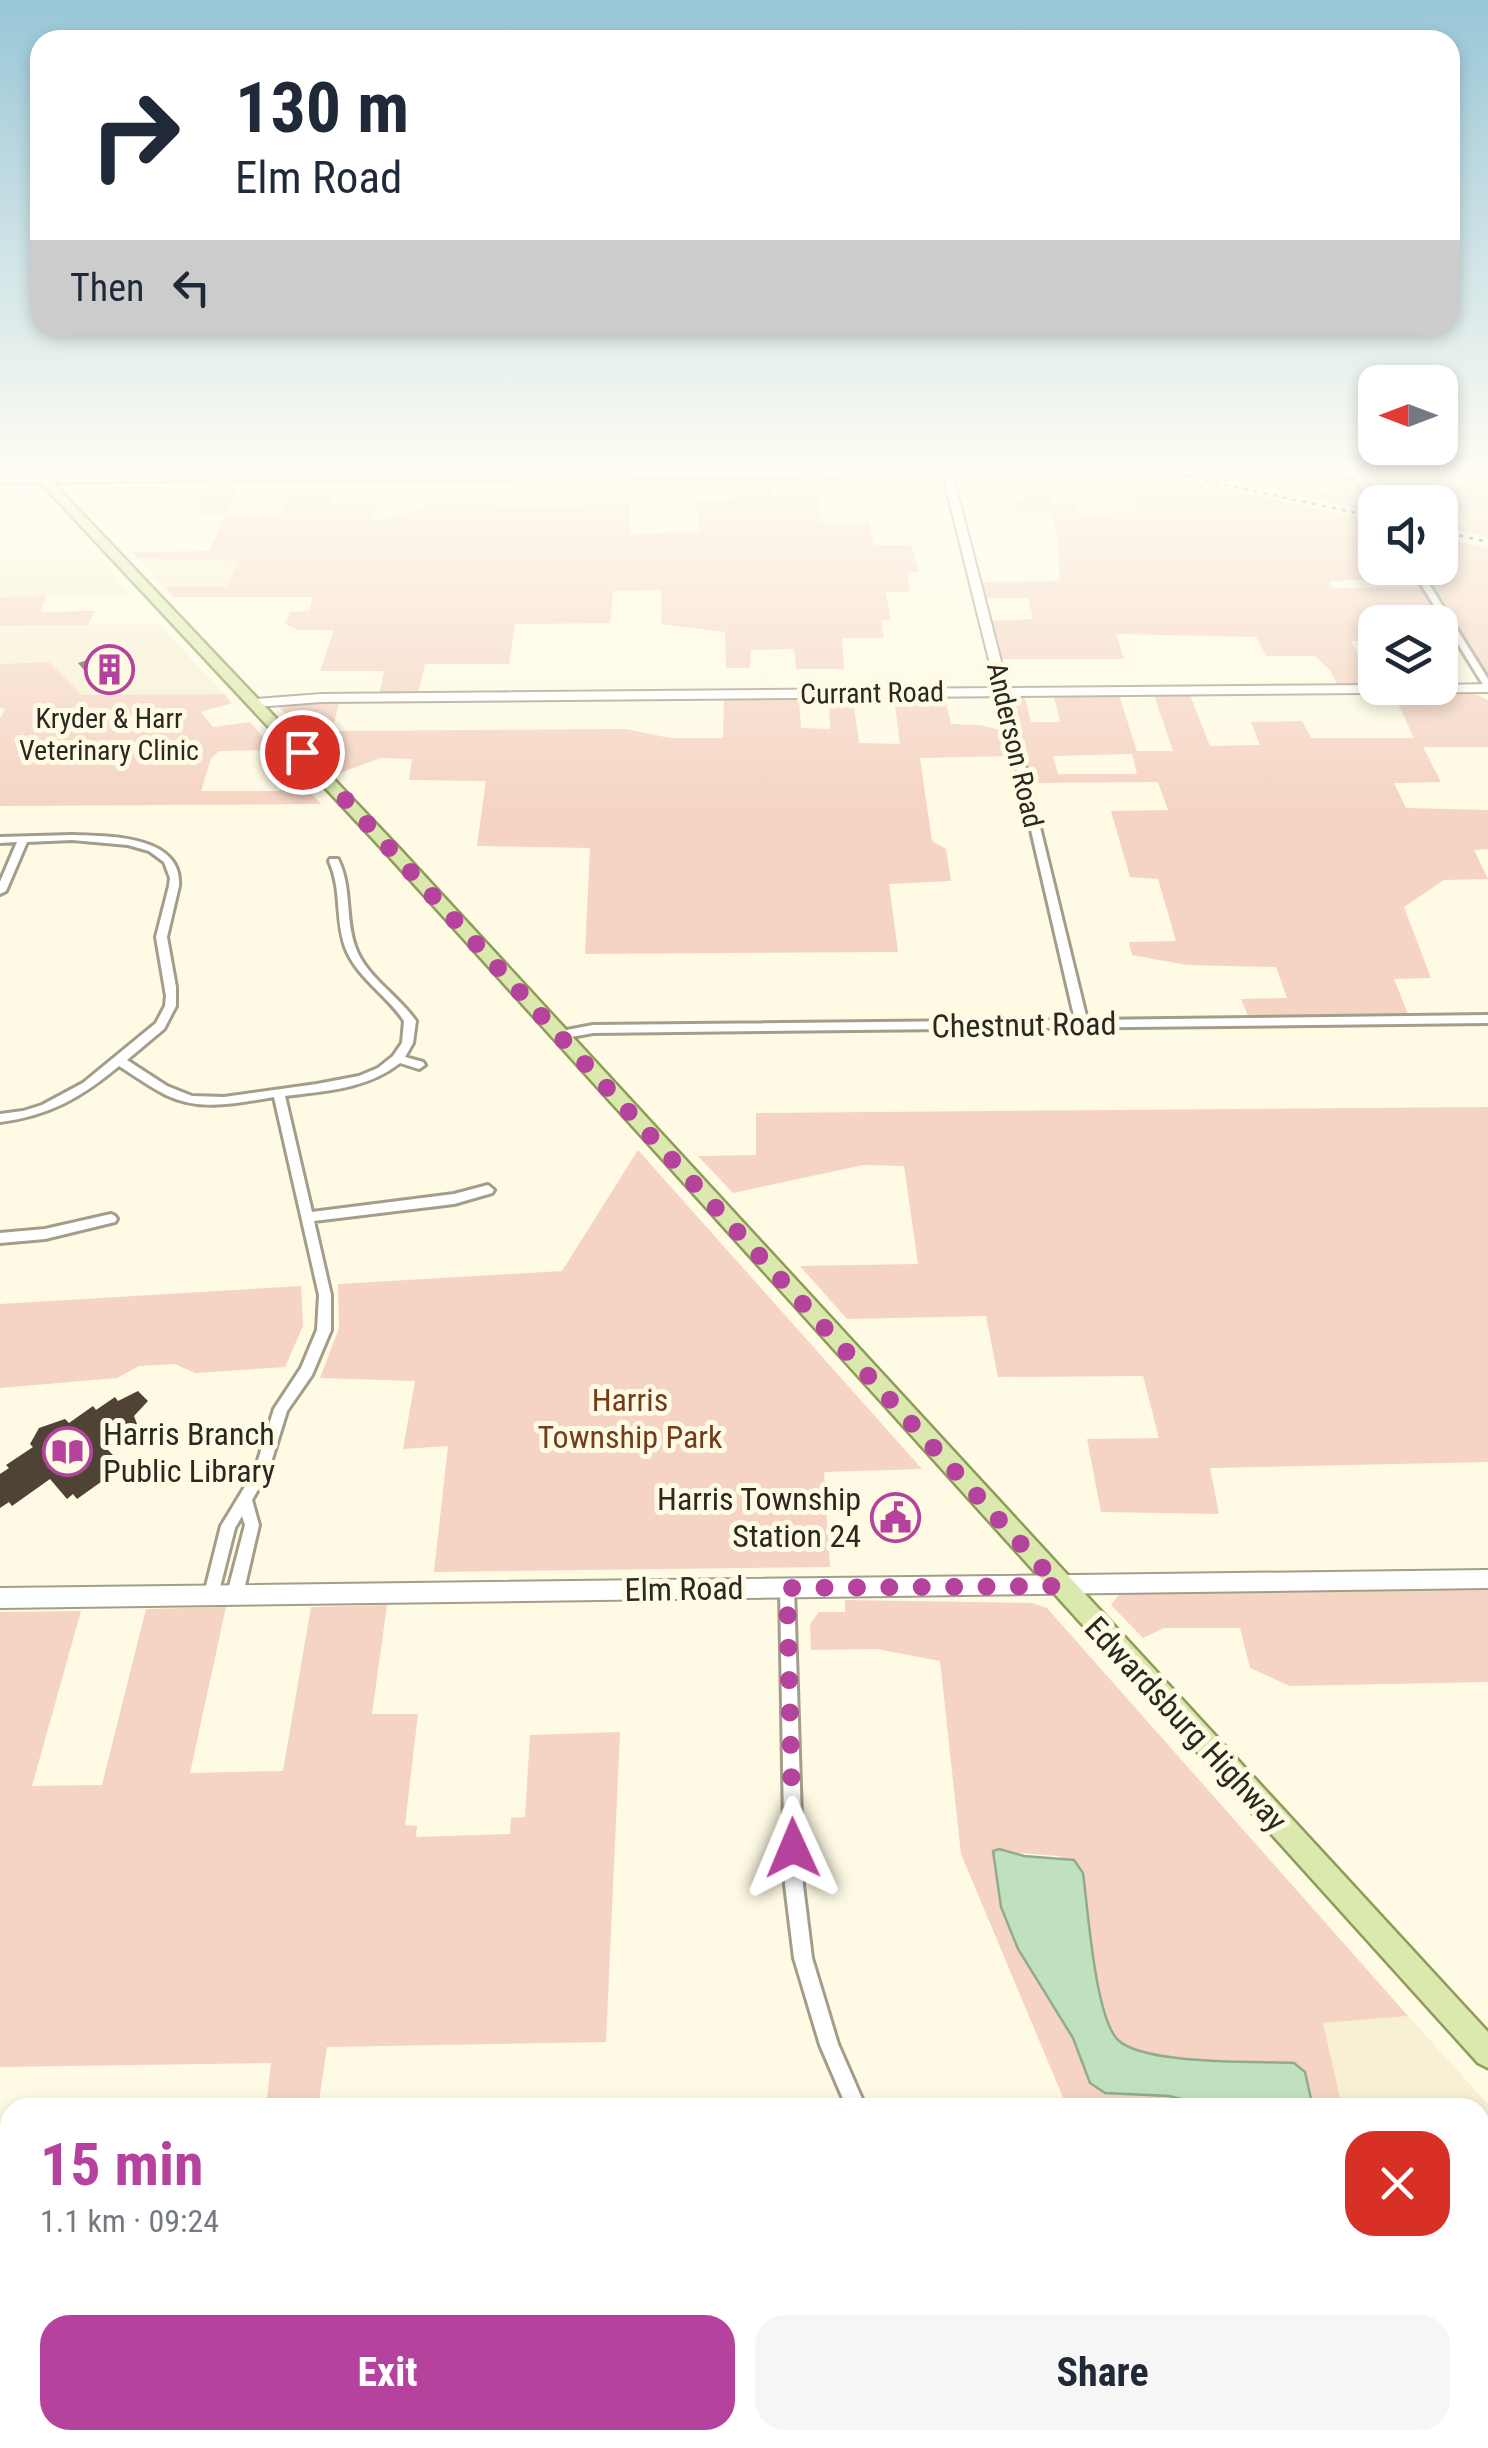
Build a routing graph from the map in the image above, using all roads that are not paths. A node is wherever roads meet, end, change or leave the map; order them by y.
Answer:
1 (142, 582) edge
2 (975, 582) edge
3 (1425, 585) edge
4 (1488, 687) edge
5 (1003, 692) junction
6 (256, 703) junction
7 (167, 839) dead end
8 (0, 840) edge
9 (24, 840) junction
10 (155, 848) junction
11 (334, 861) dead end
12 (2, 891) edge
13 (1488, 1019) edge
14 (1082, 1024) junction
15 (560, 1035) junction
16 (398, 1059) junction
17 (118, 1060) junction
18 (419, 1065) dead end
19 (280, 1093) junction
20 (0, 1118) edge
21 (488, 1190) dead end
22 (306, 1217) junction
23 (111, 1220) dead end
24 (0, 1238) edge
25 (246, 1503) junction
26 (1488, 1578) edge
27 (1059, 1586) junction
28 (787, 1588) junction
29 (212, 1594) junction
30 (236, 1594) junction
31 (0, 1598) edge
32 (1488, 2053) edge
33 (853, 2098) edge

1 - 6 main road, Edwardsburg Highway
2 - 5 street, Anderson Road
3 - 4 street
4 - 5 street, Currant Road
5 - 6 street, Currant Road
5 - 14 street, Anderson Road
6 - 15 main road, Edwardsburg Highway
7 - 10 street
8 - 9 street
9 - 10 street
9 - 12 street
10 - 17 street
11 - 16 street
13 - 14 street, Chestnut Road
14 - 15 street, Chestnut Road
15 - 27 main road, Edwardsburg Highway
16 - 18 street
16 - 19 street
17 - 19 street
17 - 20 street
19 - 22 street
21 - 22 street
22 - 25 street
23 - 24 street
25 - 29 street
25 - 30 street
26 - 27 street, Elm Road
27 - 28 street, Elm Road
27 - 32 main road, Edwardsburg Highway
28 - 30 street, Elm Road
28 - 33 street
29 - 30 street, Elm Road
29 - 31 street, Elm Road

